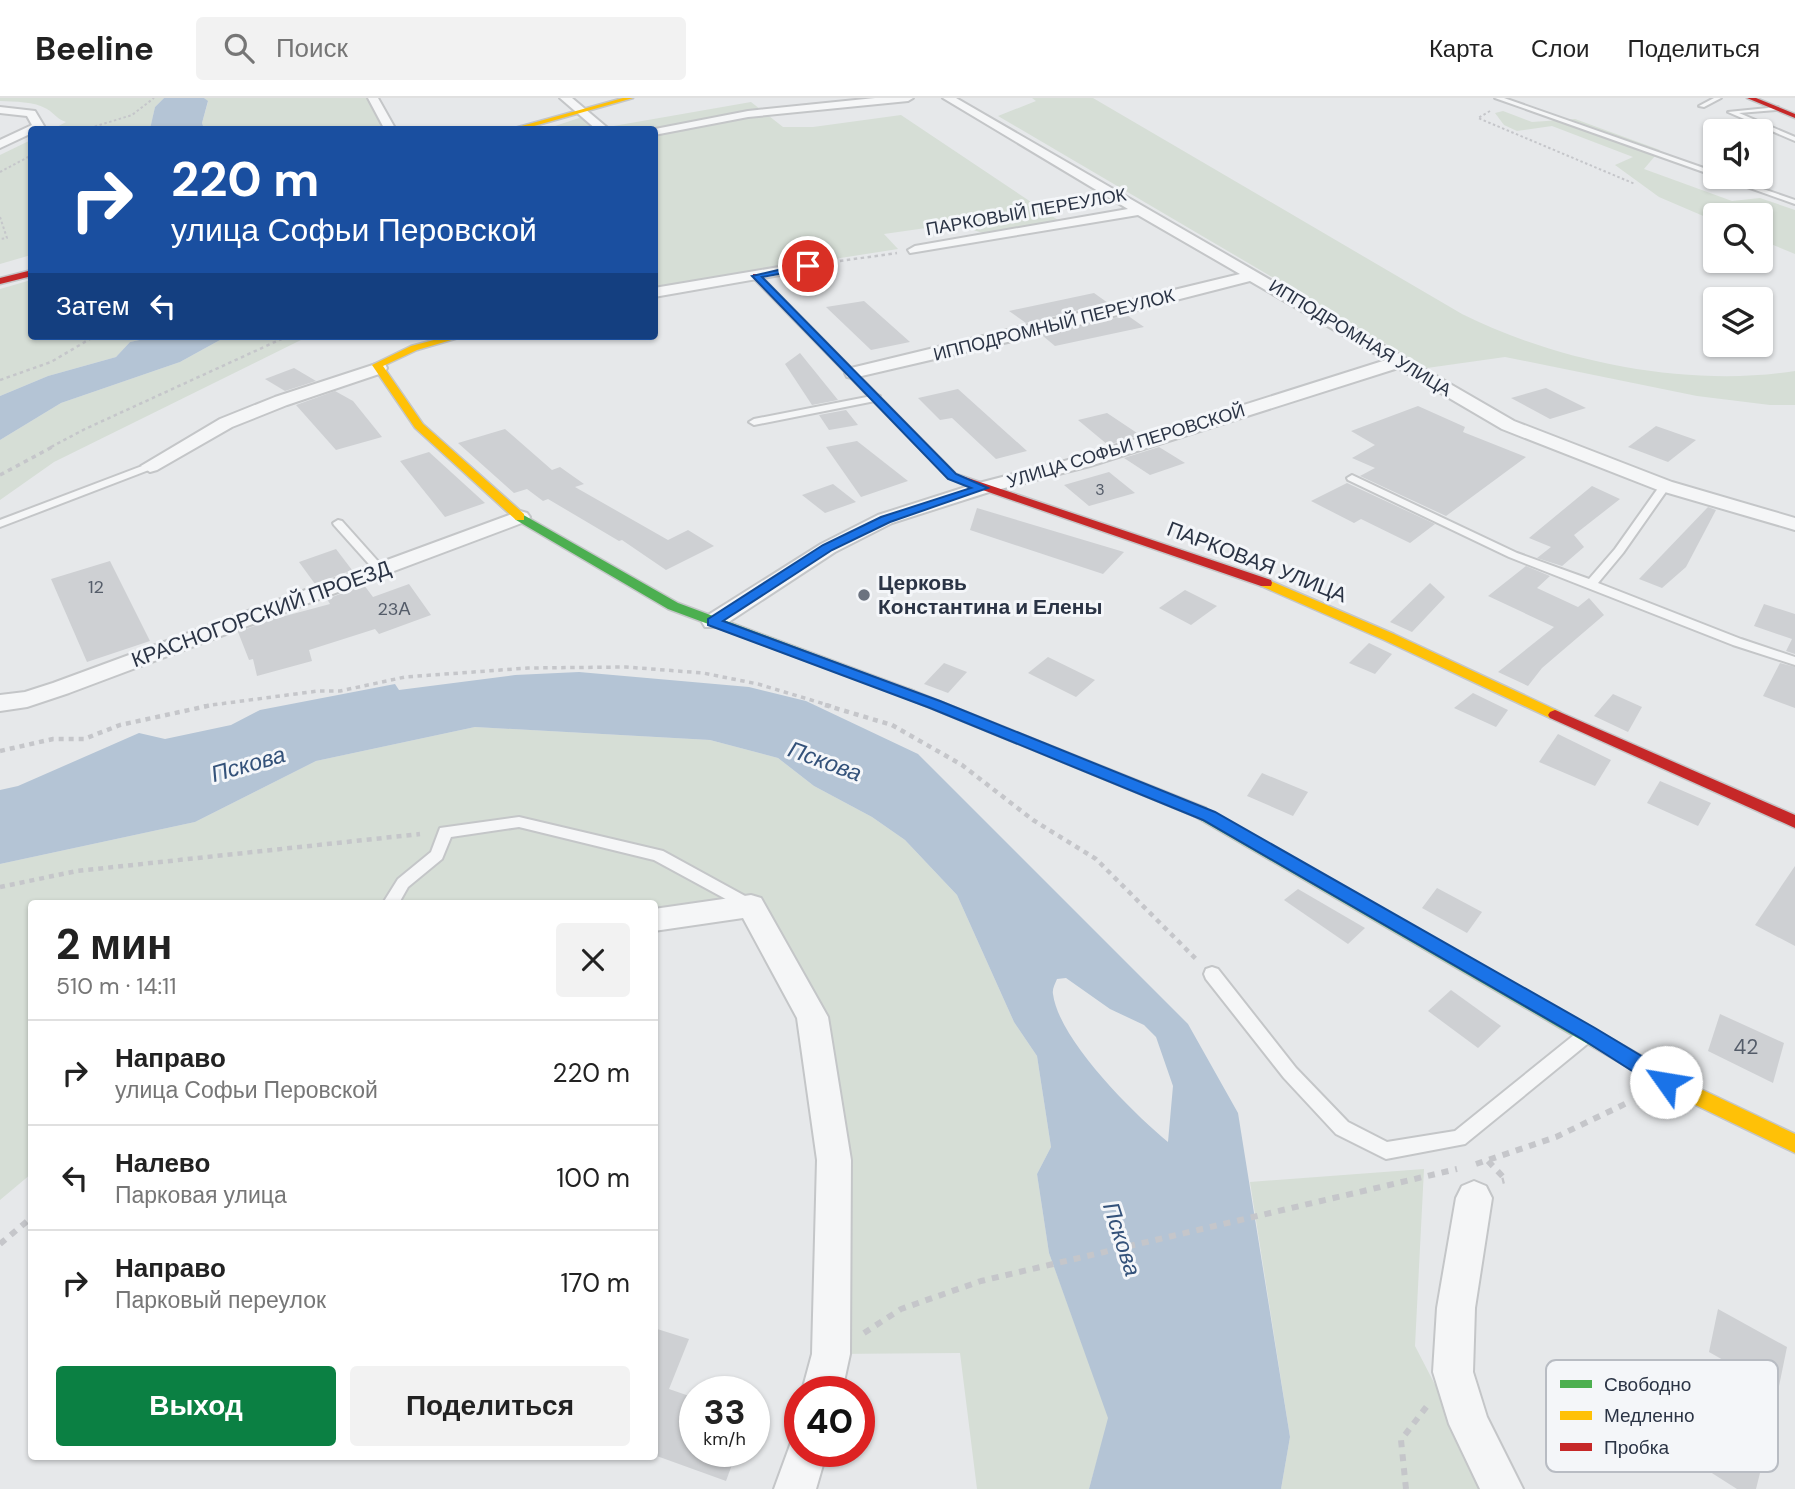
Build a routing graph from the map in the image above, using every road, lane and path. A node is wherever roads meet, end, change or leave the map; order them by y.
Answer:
1 (154, 98) edge
2 (373, 98) edge
3 (565, 98) edge
4 (630, 98) edge
5 (908, 98) edge
6 (948, 98) edge
7 (1498, 98) edge
8 (1718, 98) edge
9 (1750, 98) edge
10 (1506, 101) junction
11 (1702, 106) dead end
12 (1776, 108) junction
13 (0, 110) edge
14 (584, 111) junction
15 (32, 113) joint
16 (1795, 116) edge
17 (38, 126) edge
18 (101, 126) edge
19 (389, 126) edge
20 (523, 126) edge
21 (545, 126) edge
22 (601, 126) edge
23 (28, 131) edge
24 (658, 131) edge
25 (1795, 139) edge
26 (0, 144) edge
27 (28, 157) edge
28 (1703, 170) edge
29 (0, 172) edge
30 (1635, 184) dead end
31 (1757, 189) edge
32 (1795, 202) edge
33 (1143, 211) junction
34 (0, 217) edge
35 (0, 239) edge
36 (915, 250) joint
37 (808, 266) joint
38 (28, 273) edge
39 (1255, 275) junction
40 (756, 276) junction
41 (1, 281) edge
42 (658, 292) edge
43 (88, 340) edge
44 (279, 340) edge
45 (445, 340) edge
46 (1398, 362) junction
47 (378, 366) junction
48 (853, 373) junction
49 (0, 380) edge
50 (877, 398) junction
51 (754, 422) dead end
52 (150, 466) joint
53 (0, 475) edge
54 (1352, 478) dead end
55 (1665, 486) junction
56 (982, 488) junction
57 (520, 517) junction
58 (338, 523) dead end
59 (0, 524) edge
60 (1795, 524) edge
61 (380, 570) junction
62 (1591, 584) junction
63 (713, 622) junction
64 (1795, 661) edge
65 (0, 703) edge
66 (0, 751) edge
67 (1795, 822) edge
68 (445, 832) junction
69 (0, 887) edge
70 (393, 900) edge
71 (751, 906) junction
72 (658, 918) edge
73 (1212, 974) joint
74 (1588, 1033) junction
75 (1666, 1082) junction
76 (1795, 1143) edge
77 (1488, 1161) junction
78 (1490, 1189) joint
79 (28, 1220) edge
80 (0, 1244) edge
81 (831, 1354) junction
82 (1453, 1373) junction
83 (826, 1376) edge
84 (802, 1467) edge
85 (795, 1489) edge
86 (1406, 1489) edge
87 (1502, 1489) edge

1 - 18 path
2 - 19 street
3 - 14 street
4 - 14 street
5 - 24 street
6 - 33 street, ИППОДРОМНАЯ УЛИЦА
7 - 10 lane
8 - 11 lane
9 - 12 street
10 - 28 lane
10 - 30 path
12 - 16 street
12 - 25 lane
13 - 15 street
14 - 20 street
14 - 21 street
14 - 22 street
15 - 17 street
23 - 26 street
27 - 29 path
31 - 32 lane
33 - 36 street, ПАРКОВЫЙ ПЕРЕУЛОК
33 - 39 street, ИППОДРОМНАЯ УЛИЦА
34 - 35 path
36 - 37 path
37 - 40 street
38 - 41 street
39 - 46 street, ИППОДРОМНАЯ УЛИЦА
39 - 48 street, ИППОДРОМНЫЙ ПЕРЕУЛОК
40 - 42 street
40 - 48 street, ПАРКОВАЯ УЛИЦА
43 - 49 path
44 - 53 path
45 - 47 street
46 - 55 street, ИППОДРОМНАЯ УЛИЦА
46 - 56 street, УЛИЦА СОФЬИ ПЕРОВСКОЙ
47 - 52 street
47 - 57 street
48 - 50 street, ПАРКОВАЯ УЛИЦА
50 - 51 lane
50 - 56 street, ПАРКОВАЯ УЛИЦА
52 - 59 lane
54 - 62 lane
55 - 60 street, ИППОДРОМНАЯ УЛИЦА
55 - 62 lane
56 - 63 street, УЛИЦА СОФЬИ ПЕРОВСКОЙ
56 - 67 street, ПАРКОВАЯ УЛИЦА
57 - 61 street, КРАСНОГОРСКИЙ ПРОЕЗД
57 - 63 street
58 - 61 lane
61 - 65 street, КРАСНОГОРСКИЙ ПРОЕЗД
62 - 64 lane
63 - 74 street
66 - 73 path
68 - 69 path
68 - 70 lane
68 - 71 lane
71 - 72 street
71 - 81 street
73 - 74 lane
74 - 75 street
75 - 76 street
75 - 77 path
77 - 78 path
77 - 81 path
78 - 82 street
79 - 80 path
81 - 83 street
82 - 86 path
82 - 87 street
84 - 85 street

